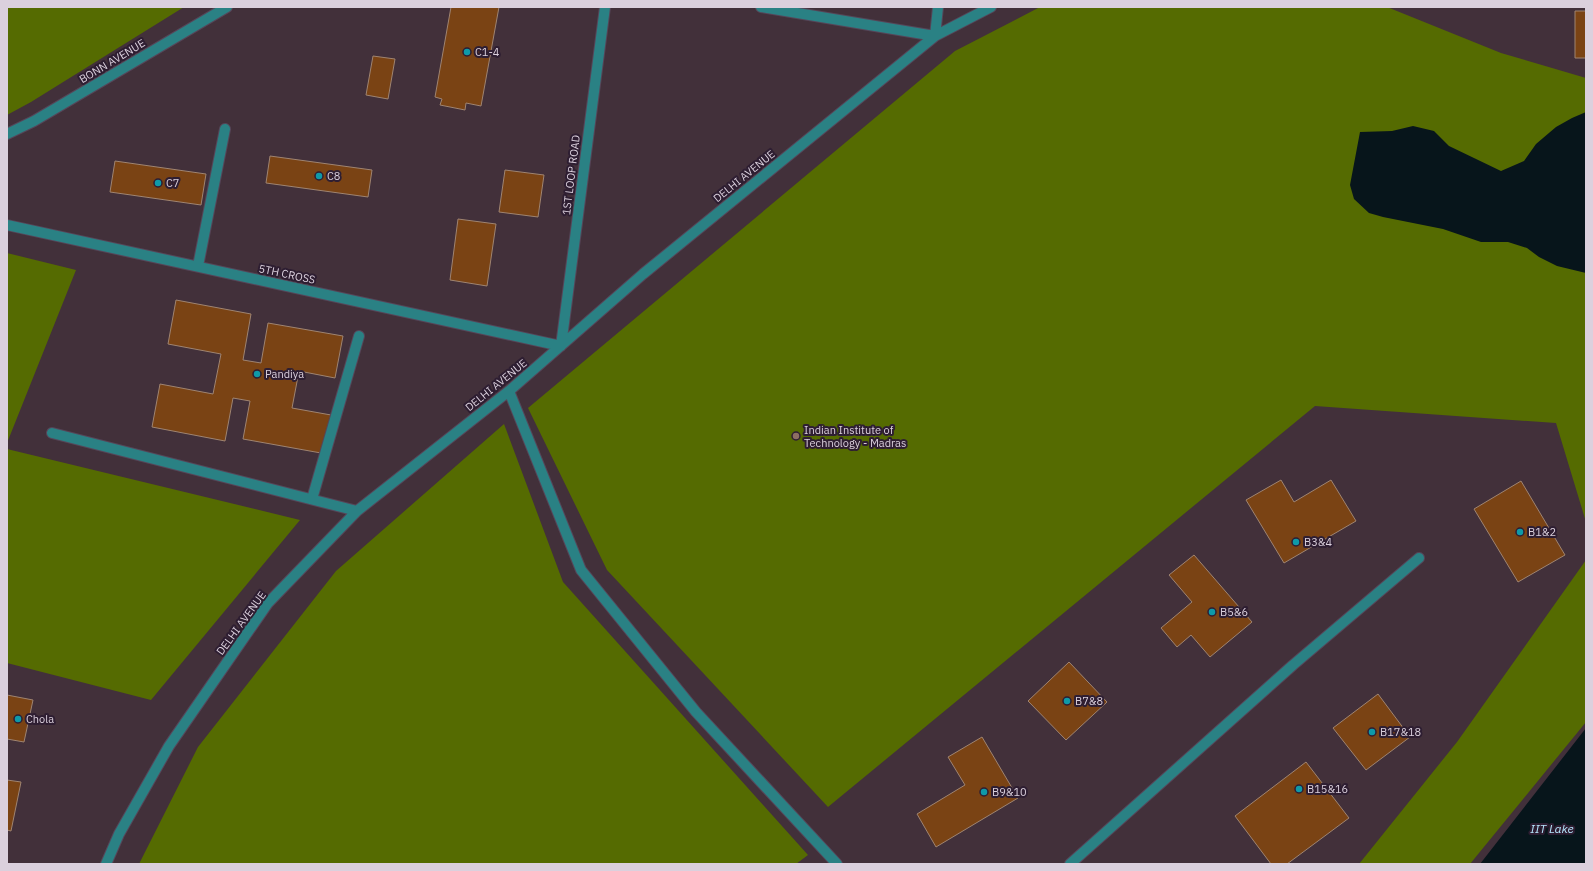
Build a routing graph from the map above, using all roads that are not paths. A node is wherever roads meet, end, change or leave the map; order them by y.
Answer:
1 (227, 7) edge
2 (605, 7) edge
3 (761, 7) edge
4 (938, 7) edge
5 (991, 7) edge
6 (935, 36) junction
7 (225, 129) dead end
8 (7, 134) edge
9 (7, 225) edge
10 (198, 266) junction
11 (358, 336) dead end
12 (561, 346) junction
13 (509, 392) junction
14 (52, 433) dead end
15 (312, 499) junction
16 (357, 511) junction
17 (1419, 558) dead end
18 (106, 864) edge
19 (837, 864) edge
20 (1070, 864) edge

1 - 8 lane, BONN AVENUE
2 - 12 lane, 1ST LOOP ROAD
3 - 6 lane
4 - 6 lane
5 - 6 lane, DELHI AVENUE
6 - 12 lane, DELHI AVENUE
7 - 10 lane
9 - 10 lane, 5TH CROSS
10 - 12 lane, 5TH CROSS
11 - 15 lane
12 - 13 lane, DELHI AVENUE
13 - 16 lane, DELHI AVENUE
13 - 19 lane
14 - 15 lane
15 - 16 lane
16 - 18 lane, DELHI AVENUE
17 - 20 lane

